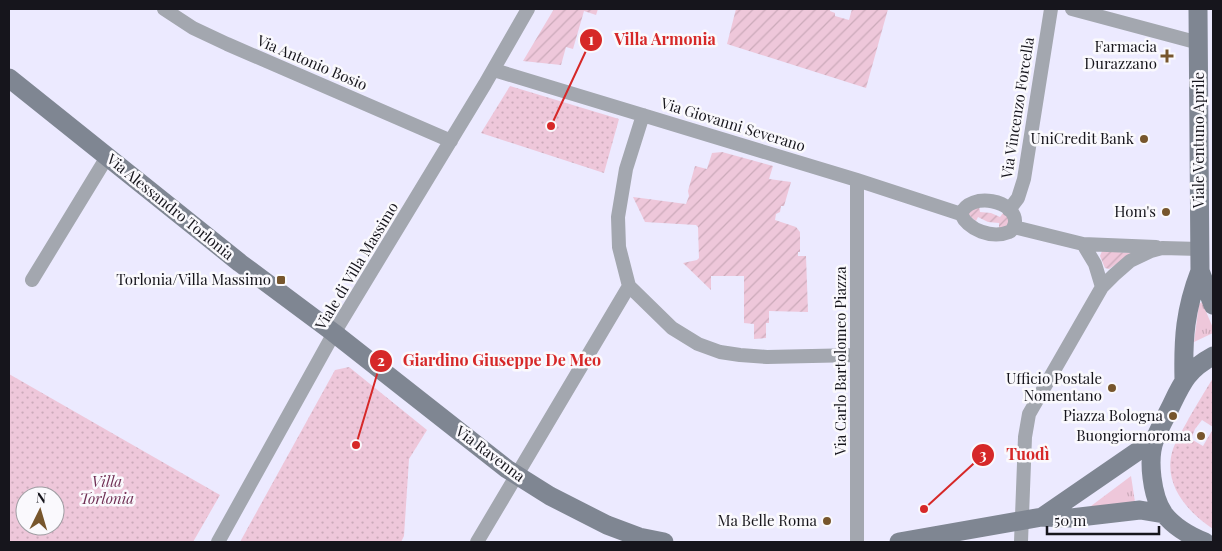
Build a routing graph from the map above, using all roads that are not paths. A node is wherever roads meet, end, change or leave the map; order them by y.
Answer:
1 (164, 9) edge
2 (528, 9) edge
3 (1051, 9) edge
4 (1072, 9) edge
5 (1201, 9) edge
6 (1199, 43) junction
7 (494, 70) junction
8 (9, 78) edge
9 (643, 115) junction
10 (451, 141) junction
11 (107, 157) junction
12 (857, 180) junction
13 (1009, 210) junction
14 (961, 214) junction
15 (1014, 227) junction
16 (1083, 244) junction
17 (1162, 248) junction
18 (1200, 249) junction
19 (1200, 271) junction
20 (32, 280) dead end
21 (630, 286) junction
22 (1102, 287) junction
23 (1213, 305) edge
24 (334, 333) junction
25 (857, 355) junction
26 (1213, 356) edge
27 (1184, 379) junction
28 (1154, 440) junction
29 (516, 475) junction
30 (1164, 514) junction
31 (1042, 517) junction
32 (1022, 521) junction
33 (1183, 536) edge
34 (218, 542) edge
35 (477, 542) edge
36 (664, 542) edge
37 (857, 542) edge
38 (899, 542) edge
39 (1021, 542) edge
40 (1205, 542) edge

1 - 10 street, Via Antonio Bosio
2 - 7 street, Viale di Villa Massimo
3 - 13 street, Via Vincenzo Forcella
4 - 6 street
5 - 6 street, Viale Ventuno Aprile
6 - 18 street, Viale Ventuno Aprile
7 - 9 street, Via Giovanni Severano
7 - 10 street, Viale di Villa Massimo
8 - 11 street, Via Alessandro Torlonia
9 - 12 street, Via Giovanni Severano
9 - 21 street
10 - 24 street, Viale di Villa Massimo
11 - 20 street
11 - 24 street, Via Alessandro Torlonia
12 - 14 street, Via Giovanni Severano
12 - 25 street, Via Carlo Bartolomeo Piazza
13 - 14 street
13 - 15 street
14 - 15 street, Via Giovanni Severano
15 - 16 street, Via Giovanni Severano
16 - 17 street, Via Giovanni Severano
16 - 22 street
17 - 18 street
17 - 22 street
18 - 19 street, Viale Ventuno Aprile
19 - 23 street
19 - 27 street
21 - 25 street
21 - 29 street
22 - 32 street
24 - 29 street, Via Ravenna
24 - 34 street, Viale di Villa Massimo
25 - 37 street, Via Carlo Bartolomeo Piazza
26 - 27 street
27 - 28 street
28 - 30 street
28 - 31 street
29 - 35 street
29 - 36 street, Via Ravenna
30 - 31 street
30 - 33 street
31 - 32 street
32 - 38 street
32 - 39 street
33 - 40 street

